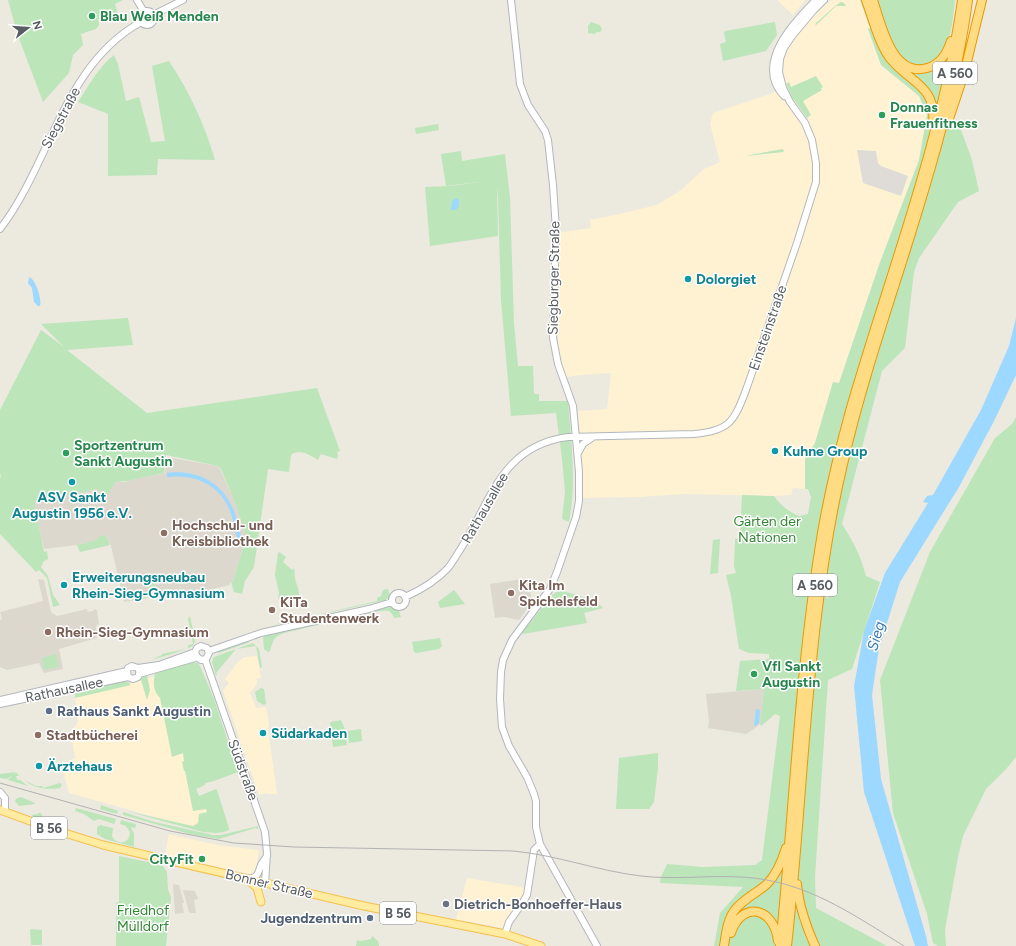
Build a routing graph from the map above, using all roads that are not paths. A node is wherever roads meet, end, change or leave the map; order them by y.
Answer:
1 (137, 0) edge
2 (183, 0) edge
3 (511, 0) edge
4 (816, 0) edge
5 (824, 0) edge
6 (866, 0) edge
7 (873, 0) edge
8 (962, 0) edge
9 (968, 0) edge
10 (982, 0) edge
11 (144, 12) junction
12 (153, 15) junction
13 (959, 20) junction
14 (141, 22) junction
15 (790, 102) junction
16 (930, 148) junction
17 (930, 173) junction
18 (0, 228) edge
19 (576, 436) junction
20 (595, 436) junction
21 (578, 453) junction
22 (405, 597) junction
23 (392, 602) junction
24 (209, 650) junction
25 (196, 655) junction
26 (205, 659) junction
27 (139, 671) junction
28 (128, 674) junction
29 (0, 700) edge
30 (0, 704) edge
31 (0, 792) edge
32 (5, 798) junction
33 (0, 804) edge
34 (2, 811) edge
35 (791, 830) junction
36 (540, 844) junction
37 (796, 855) junction
38 (267, 856) junction
39 (247, 879) junction
40 (265, 883) junction
41 (261, 902) dead end
42 (505, 934) junction
43 (541, 946) edge
44 (597, 946) edge
45 (724, 946) edge
46 (729, 946) edge
47 (779, 946) edge
48 (787, 946) edge
49 (815, 946) edge

1 - 11 street
2 - 12 street
3 - 19 street, Siegburger Straße
4 - 15 street, Einsteinstraße
5 - 15 street, Einsteinstraße
6 - 16 highway
7 - 13 highway
8 - 13 highway, A 560
9 - 17 highway, A 560
10 - 17 highway
11 - 12 street
11 - 14 street
12 - 14 street
13 - 16 highway, A 560
14 - 18 street, Siegstraße
15 - 20 street, Einsteinstraße
16 - 35 highway, A 560
17 - 37 highway, A 560
19 - 20 street, Einsteinstraße
19 - 21 street, Siegburger Straße
19 - 22 street, Rathausallee
20 - 21 street
21 - 36 street, Siegburger Straße
22 - 23 street
22 - 23 street
23 - 24 street, Rathausallee
24 - 25 street, Rathausallee
24 - 26 street
25 - 26 street, Rathausallee
25 - 27 street, Rathausallee
26 - 38 street, Südstraße
27 - 28 street, Rathausallee
27 - 28 street, Rathausallee
28 - 29 street, Rathausallee
28 - 30 street, Rathausallee
31 - 32 street
32 - 33 street
32 - 34 street
34 - 39 main road, Bonner Straße / B 56
35 - 45 highway
35 - 47 highway, A 560
36 - 42 street
36 - 44 street, Siegburger Straße
37 - 48 highway, A 560
37 - 49 highway
38 - 39 street
38 - 40 street, Südstraße
39 - 40 main road, Bonner Straße / B 56
39 - 41 main road
40 - 42 main road, Bonner Straße / B 56
42 - 43 main road, Bonner Straße / B 56
46 - 47 highway

